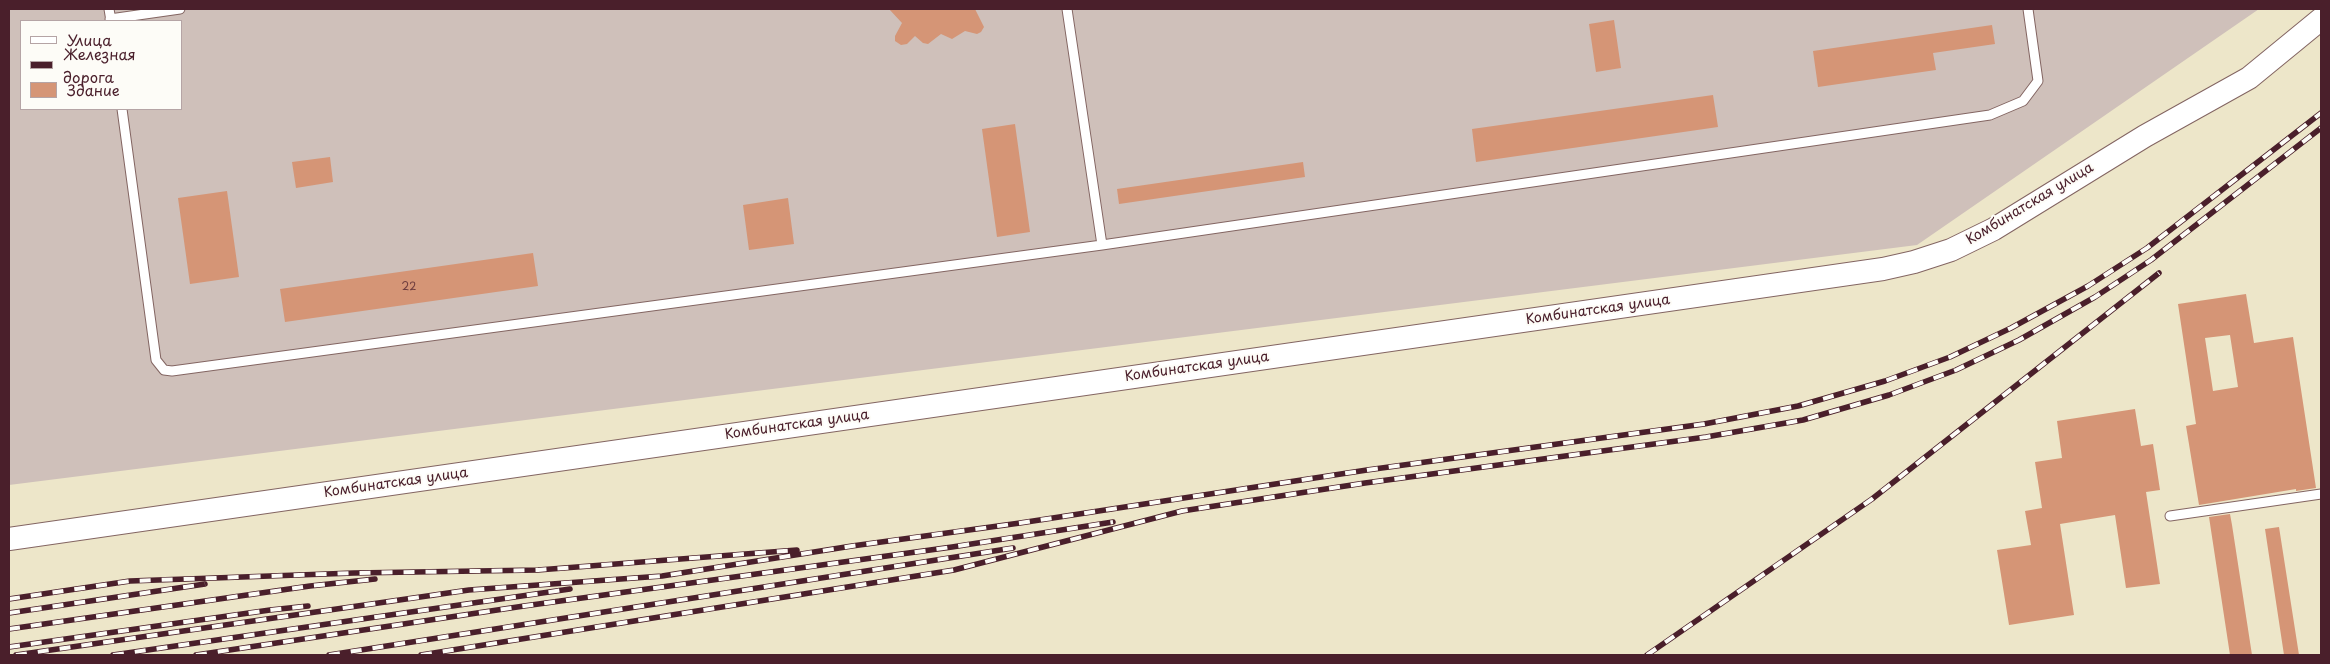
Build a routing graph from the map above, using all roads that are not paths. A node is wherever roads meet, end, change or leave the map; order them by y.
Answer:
1 (109, 9) edge
2 (180, 9) edge
3 (1067, 9) edge
4 (2028, 9) edge
5 (2321, 19) edge
6 (110, 20) edge
7 (122, 110) edge
8 (1102, 245) junction
9 (2321, 494) edge
10 (2170, 516) dead end
11 (9, 539) edge

1 - 6 lane
2 - 6 lane
3 - 8 lane
4 - 8 lane
5 - 11 street, Комбинатская улица
7 - 8 lane
9 - 10 lane

